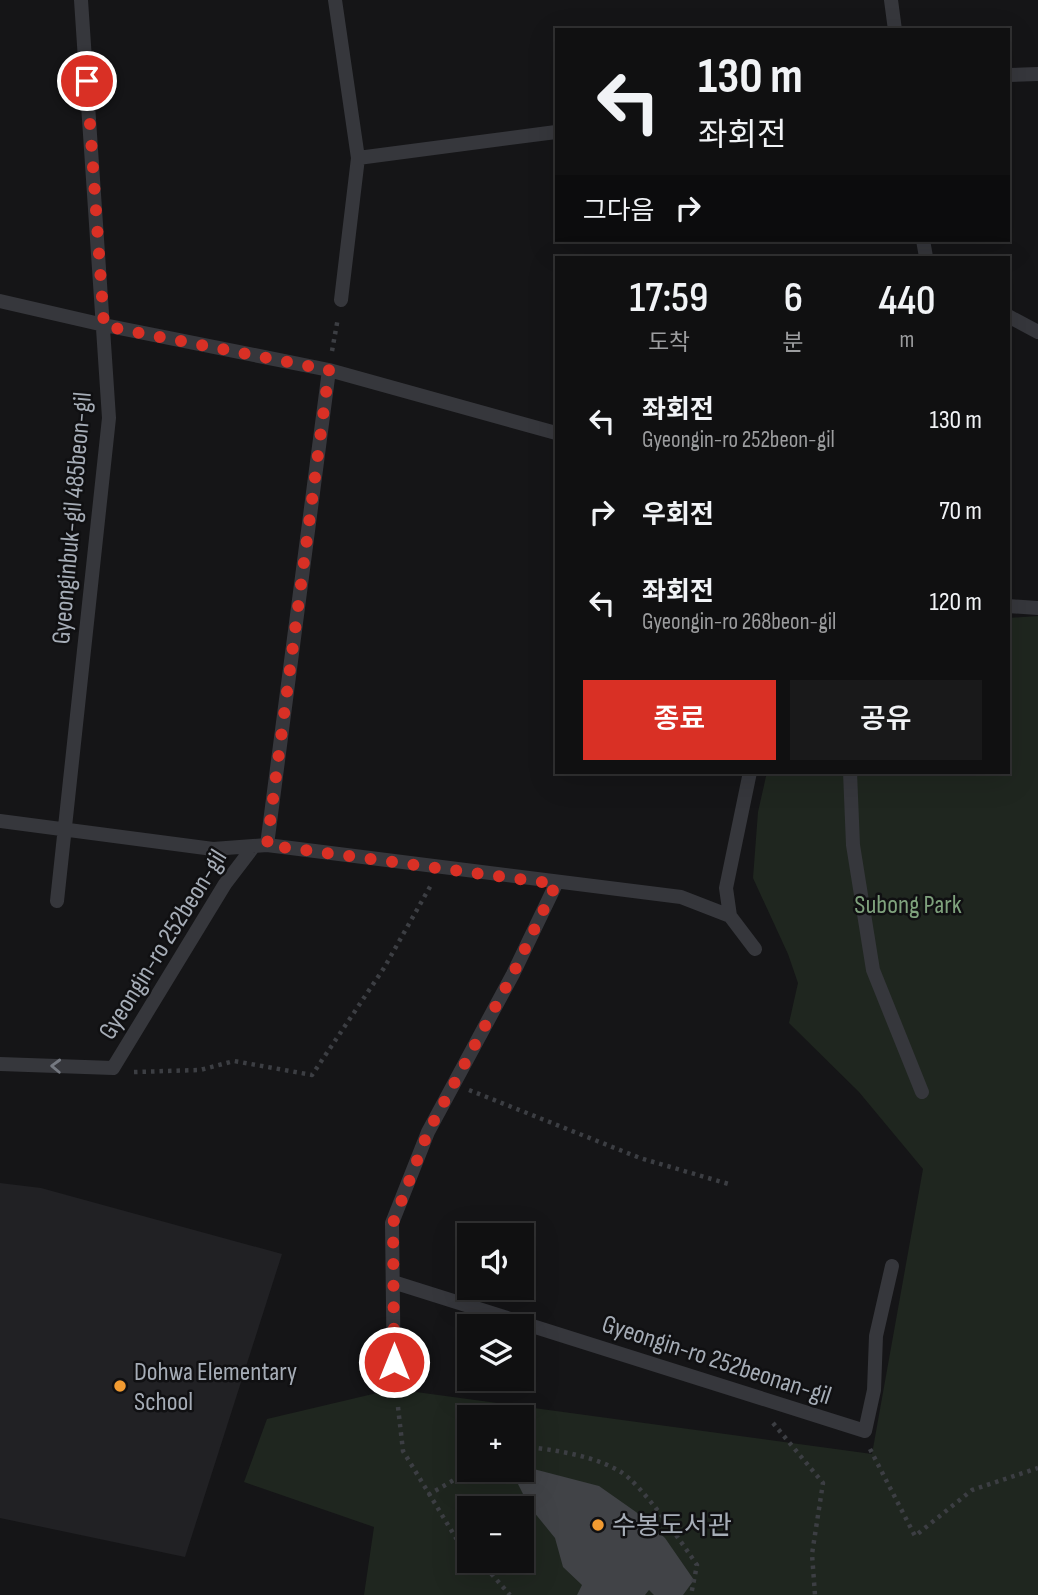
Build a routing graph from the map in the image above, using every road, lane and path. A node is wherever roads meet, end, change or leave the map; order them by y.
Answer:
1 (81, 0) edge
2 (335, 0) edge
3 (891, 0) edge
4 (895, 28) edge
5 (1038, 74) edge
6 (1010, 75) edge
7 (555, 132) edge
8 (358, 159) junction
9 (341, 300) joint
10 (0, 301) edge
11 (1010, 317) edge
12 (104, 326) junction
13 (1038, 332) edge
14 (329, 370) junction
15 (555, 433) edge
16 (1010, 606) edge
17 (1038, 608) edge
18 (750, 774) edge
19 (850, 774) edge
20 (0, 821) edge
21 (65, 830) junction
22 (261, 846) junction
23 (442, 869) junction
24 (556, 884) junction
25 (57, 901) dead end
26 (730, 916) junction
27 (755, 949) dead end
28 (0, 1064) edge
29 (113, 1068) junction
30 (454, 1084) junction
31 (922, 1092) dead end
32 (732, 1185) dead end
33 (891, 1266) dead end
34 (393, 1282) junction
35 (394, 1389) joint
36 (771, 1420) dead end
37 (866, 1432) junction
38 (534, 1448) edge
39 (1038, 1468) edge
40 (457, 1478) edge
41 (428, 1494) junction
42 (457, 1539) edge
43 (491, 1573) edge
44 (510, 1595) edge
45 (691, 1595) edge
46 (815, 1595) edge

1 - 12 lane, Gyeonginbuk-gil 485beon-gil
2 - 8 lane
3 - 4 lane
5 - 6 lane
7 - 8 lane
8 - 9 lane
9 - 14 path
10 - 12 lane
11 - 13 lane
12 - 14 lane
12 - 21 lane, Gyeonginbuk-gil 485beon-gil
14 - 15 lane
14 - 22 lane
16 - 17 lane
18 - 26 lane
19 - 31 lane
20 - 21 lane, Gyeongin-ro 252beon-gil
21 - 22 lane, Gyeongin-ro 252beon-gil
21 - 25 lane, Gyeonginbuk-gil 485beon-gil
22 - 23 lane, Gyeongin-ro 252beon-gil
22 - 29 lane, Gyeongin-ro 252beon-gil
23 - 24 lane, Gyeongin-ro 252beon-gil
23 - 29 path
24 - 26 lane, Gyeongin-ro 252beon-gil
24 - 30 lane
26 - 27 lane
29 -> 28 lane
30 - 32 path
30 - 34 lane
33 - 37 lane, Gyeongin-ro 252beonan-gil
34 - 35 lane
34 - 37 lane, Gyeongin-ro 252beonan-gil
35 - 41 path
36 - 46 path
37 - 39 path
38 - 45 path
40 - 41 path
41 - 42 path
43 - 44 path

